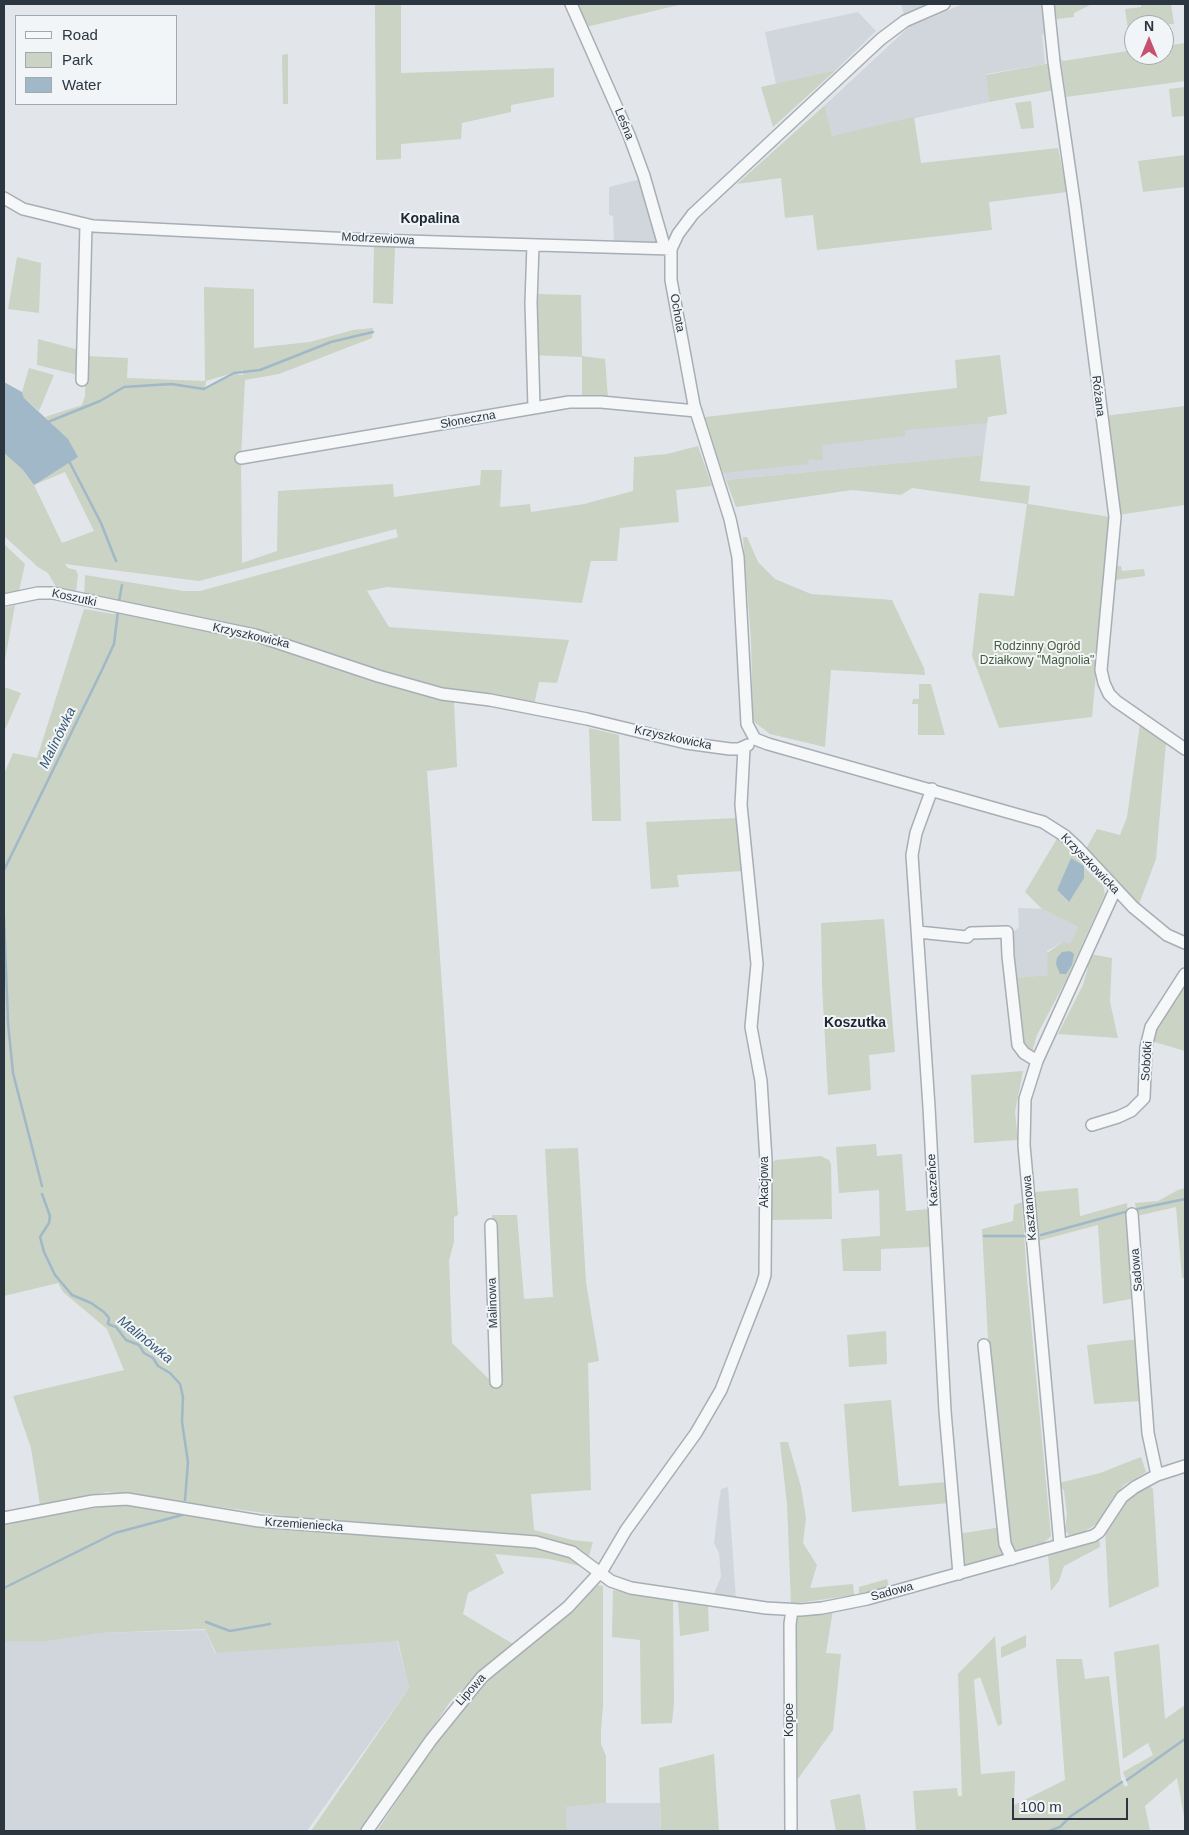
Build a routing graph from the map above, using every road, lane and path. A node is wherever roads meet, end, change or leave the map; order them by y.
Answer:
1 (571, 4) edge
2 (944, 4) edge
3 (1048, 4) edge
4 (4, 198) edge
5 (86, 225) junction
6 (533, 245) junction
7 (668, 249) junction
8 (82, 380) dead end
9 (534, 407) junction
10 (696, 410) junction
11 (241, 458) dead end
12 (4, 600) edge
13 (114, 606) joint
14 (755, 739) junction
15 (744, 748) junction
16 (1185, 749) edge
17 (932, 789) junction
18 (1115, 890) junction
19 (918, 932) junction
20 (1185, 943) edge
21 (1185, 974) edge
22 (1037, 1061) junction
23 (1092, 1125) dead end
24 (1132, 1214) dead end
25 (491, 1225) dead end
26 (984, 1345) dead end
27 (496, 1382) dead end
28 (1185, 1466) edge
29 (1158, 1475) junction
30 (4, 1518) edge
31 (1060, 1545) junction
32 (1012, 1559) junction
33 (600, 1573) junction
34 (959, 1574) junction
35 (792, 1610) junction
36 (367, 1831) edge
37 (791, 1831) edge

1 - 7 street, Leśna
2 - 7 street, Ochota
3 - 16 street, Różana
4 - 5 street, Modrzewiowa
5 - 6 street, Modrzewiowa
5 - 8 street
6 - 7 street, Modrzewiowa
6 - 9 street
7 - 10 street, Ochota
9 - 10 street, Słoneczna
9 - 11 street, Słoneczna
10 - 14 street, Ochota
12 - 13 street, Koszutki
13 - 15 street, Krzyszkowicka
14 - 15 street
14 - 17 street, Krzyszkowicka
15 - 33 street, Akacjowa
17 - 18 street, Krzyszkowicka
17 - 19 street, Kaczeńce
18 - 20 street, Krzyszkowicka
18 - 22 street, Kasztanowa
19 - 22 street
19 - 34 street, Kaczeńce
21 - 23 street, Sobótki
22 - 31 street, Kasztanowa
24 - 29 street, Sadowa
25 - 27 street, Malinowa
26 - 32 street
28 - 29 street, Sadowa
29 - 31 street, Sadowa
30 - 33 street, Krzemieniecka
31 - 32 street, Sadowa
32 - 34 street, Sadowa
33 - 35 street, Sadowa
33 - 36 street, Lipowa
34 - 35 street, Sadowa
35 - 37 street, Kopce

